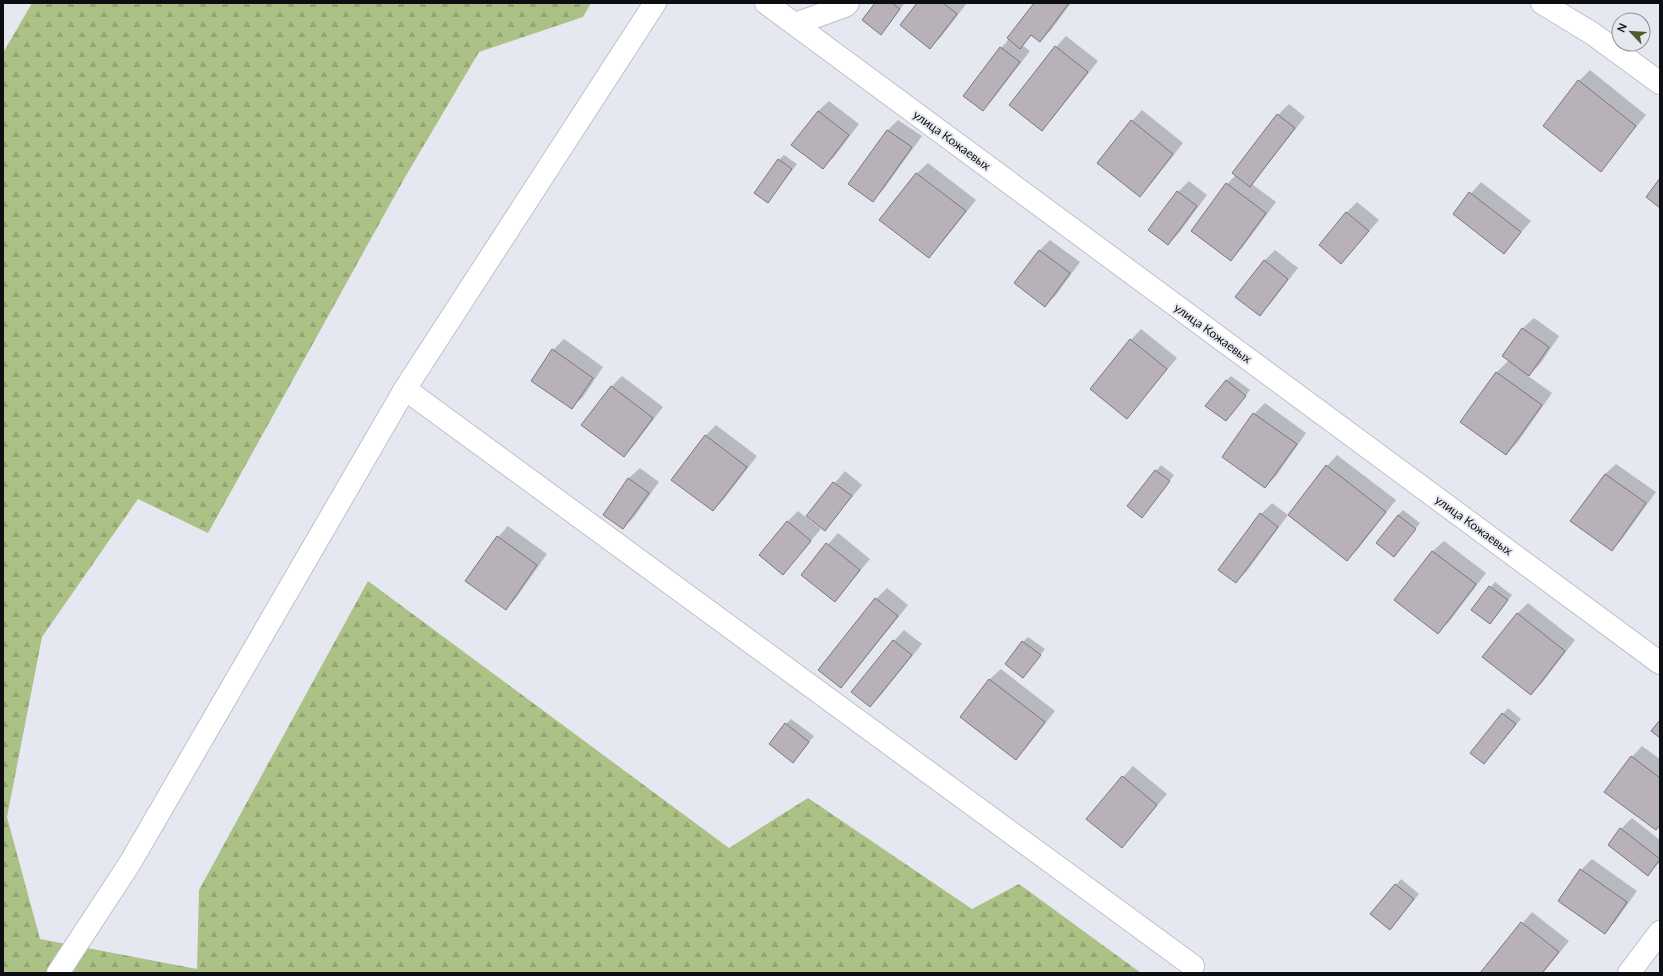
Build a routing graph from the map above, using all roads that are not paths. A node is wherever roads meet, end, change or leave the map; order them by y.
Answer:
1 (655, 3) edge
2 (766, 3) edge
3 (848, 3) edge
4 (1542, 3) edge
5 (795, 24) junction
6 (1660, 83) edge
7 (405, 389) junction
8 (1660, 663) edge
9 (1660, 932) edge
10 (1193, 966) dead end
11 (58, 973) edge
12 (1629, 973) edge

1 - 7 street
2 - 5 street, улица Кожаевых
3 - 5 street
4 - 6 street
5 - 8 street, улица Кожаевых
7 - 10 street
7 - 11 street
9 - 12 street

